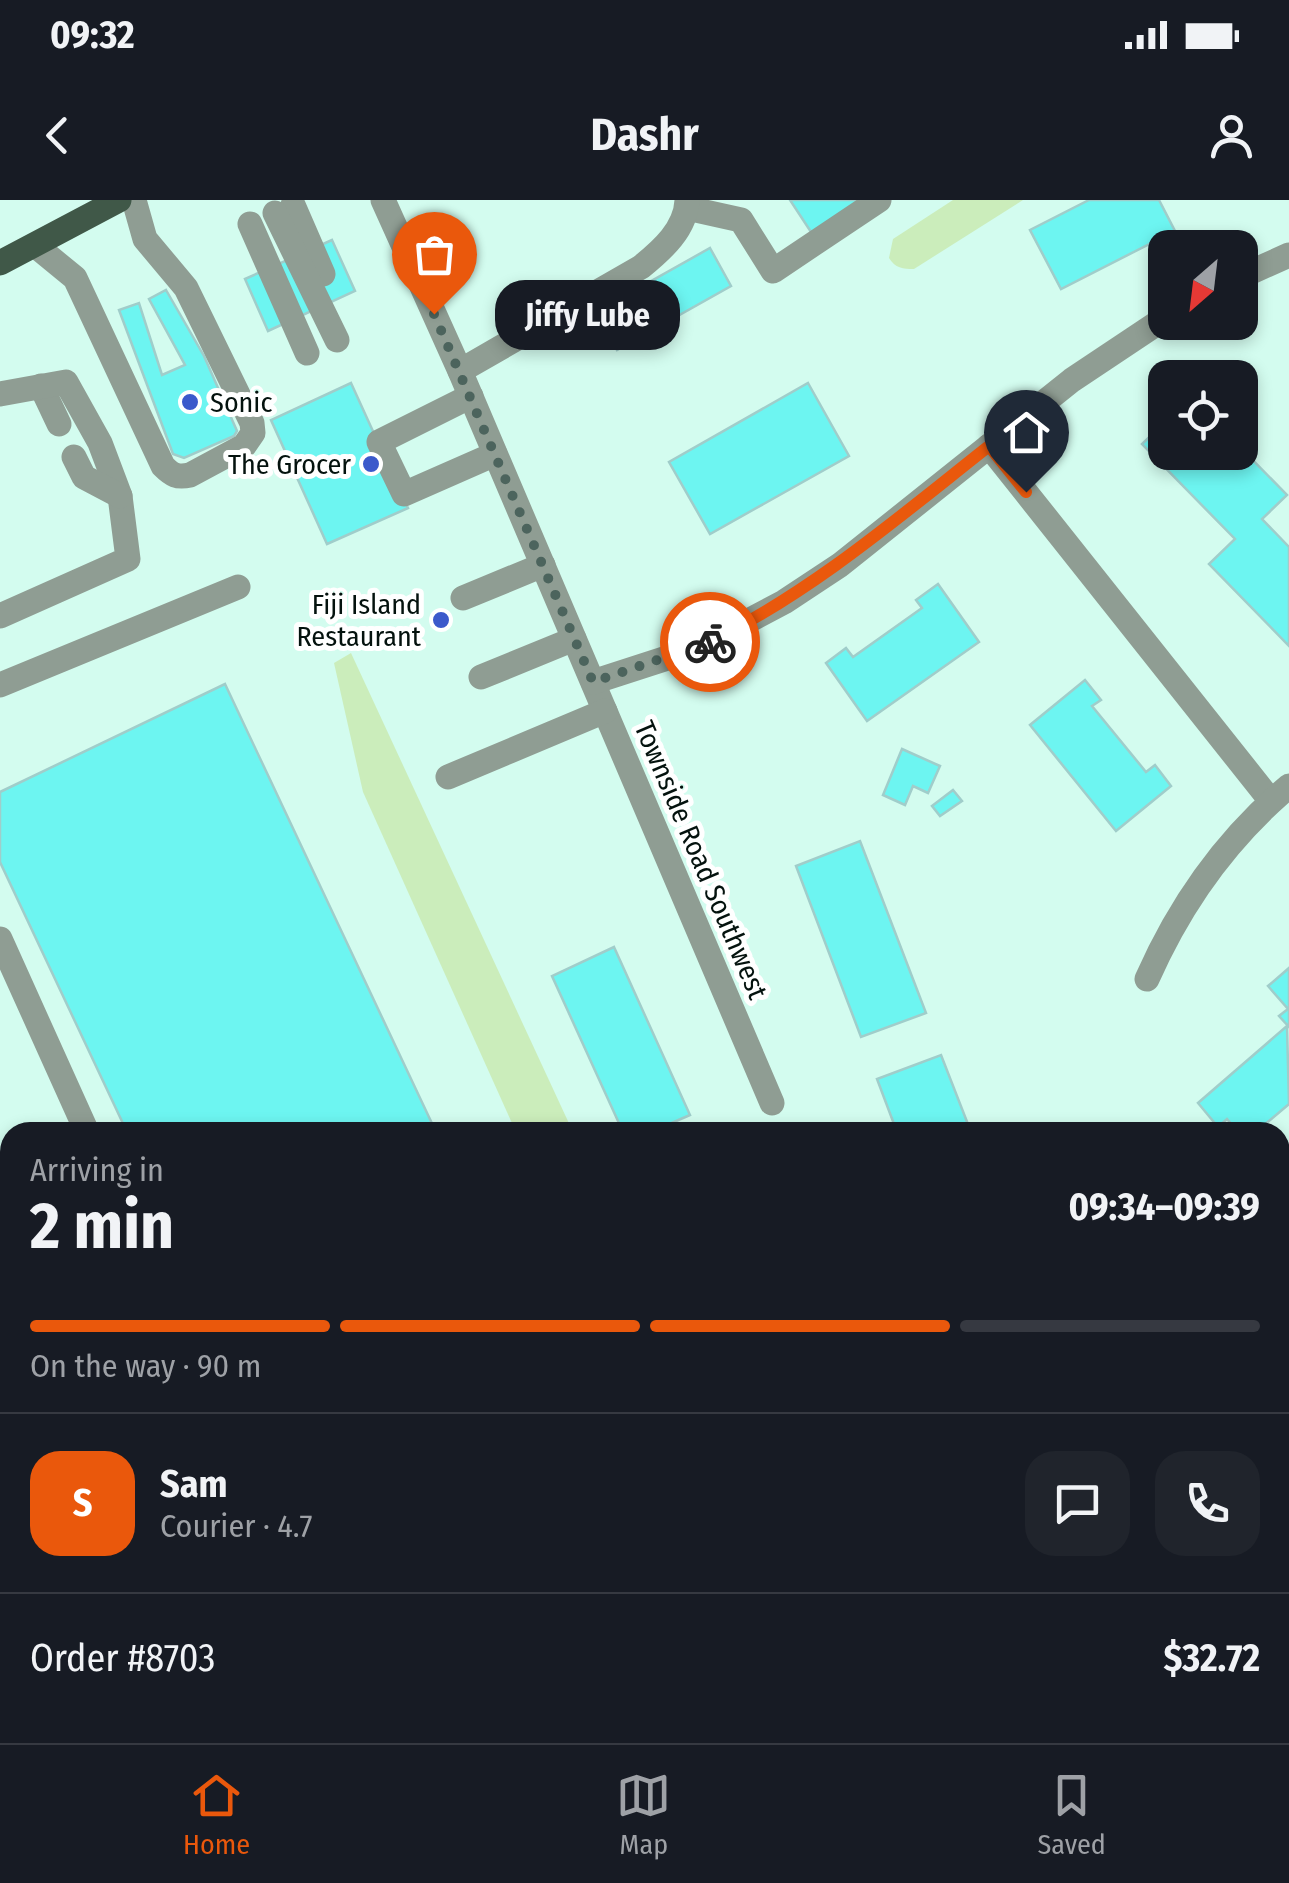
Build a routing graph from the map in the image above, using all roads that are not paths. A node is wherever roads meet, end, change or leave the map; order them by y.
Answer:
1 (119, 200) edge
2 (134, 200) edge
3 (383, 200) edge
4 (879, 200) edge
5 (687, 204) edge
6 (36, 246) junction
7 (1289, 256) edge
8 (0, 264) edge
9 (1258, 269) edge
10 (1148, 329) edge
11 (323, 346) joint
12 (460, 371) junction
13 (41, 386) junction
14 (0, 394) edge
15 (471, 396) junction
16 (58, 424) dead end
17 (989, 446) junction
18 (496, 454) junction
19 (74, 457) dead end
20 (120, 496) junction
21 (543, 564) junction
22 (238, 588) dead end
23 (463, 598) dead end
24 (0, 616) edge
25 (574, 640) junction
26 (481, 677) dead end
27 (593, 682) junction
28 (0, 685) edge
29 (605, 710) junction
30 (448, 778) dead end
31 (1280, 794) edge
32 (0, 939) edge
33 (1146, 979) dead end
34 (772, 1103) dead end
35 (82, 1122) edge

1 - 6 main road
2 - 6 street
3 - 12 street, Townside Road Southwest
4 - 5 street
5 - 12 street
6 - 8 main road
7 - 9 street
10 - 17 street
11 - 11 street
12 - 15 street, Townside Road Southwest
13 - 14 street
13 - 16 street
13 - 20 street
15 - 18 street, Townside Road Southwest
15 - 18 street
17 - 27 street
17 - 31 street
18 - 21 street, Townside Road Southwest
19 - 20 street
20 - 24 street
21 - 23 street
21 - 25 street, Townside Road Southwest
22 - 28 street
25 - 26 street
25 - 27 street, Townside Road Southwest
27 - 29 street, Townside Road Southwest
29 - 30 street
29 - 34 street, Townside Road Southwest
31 - 33 street
32 - 35 street

